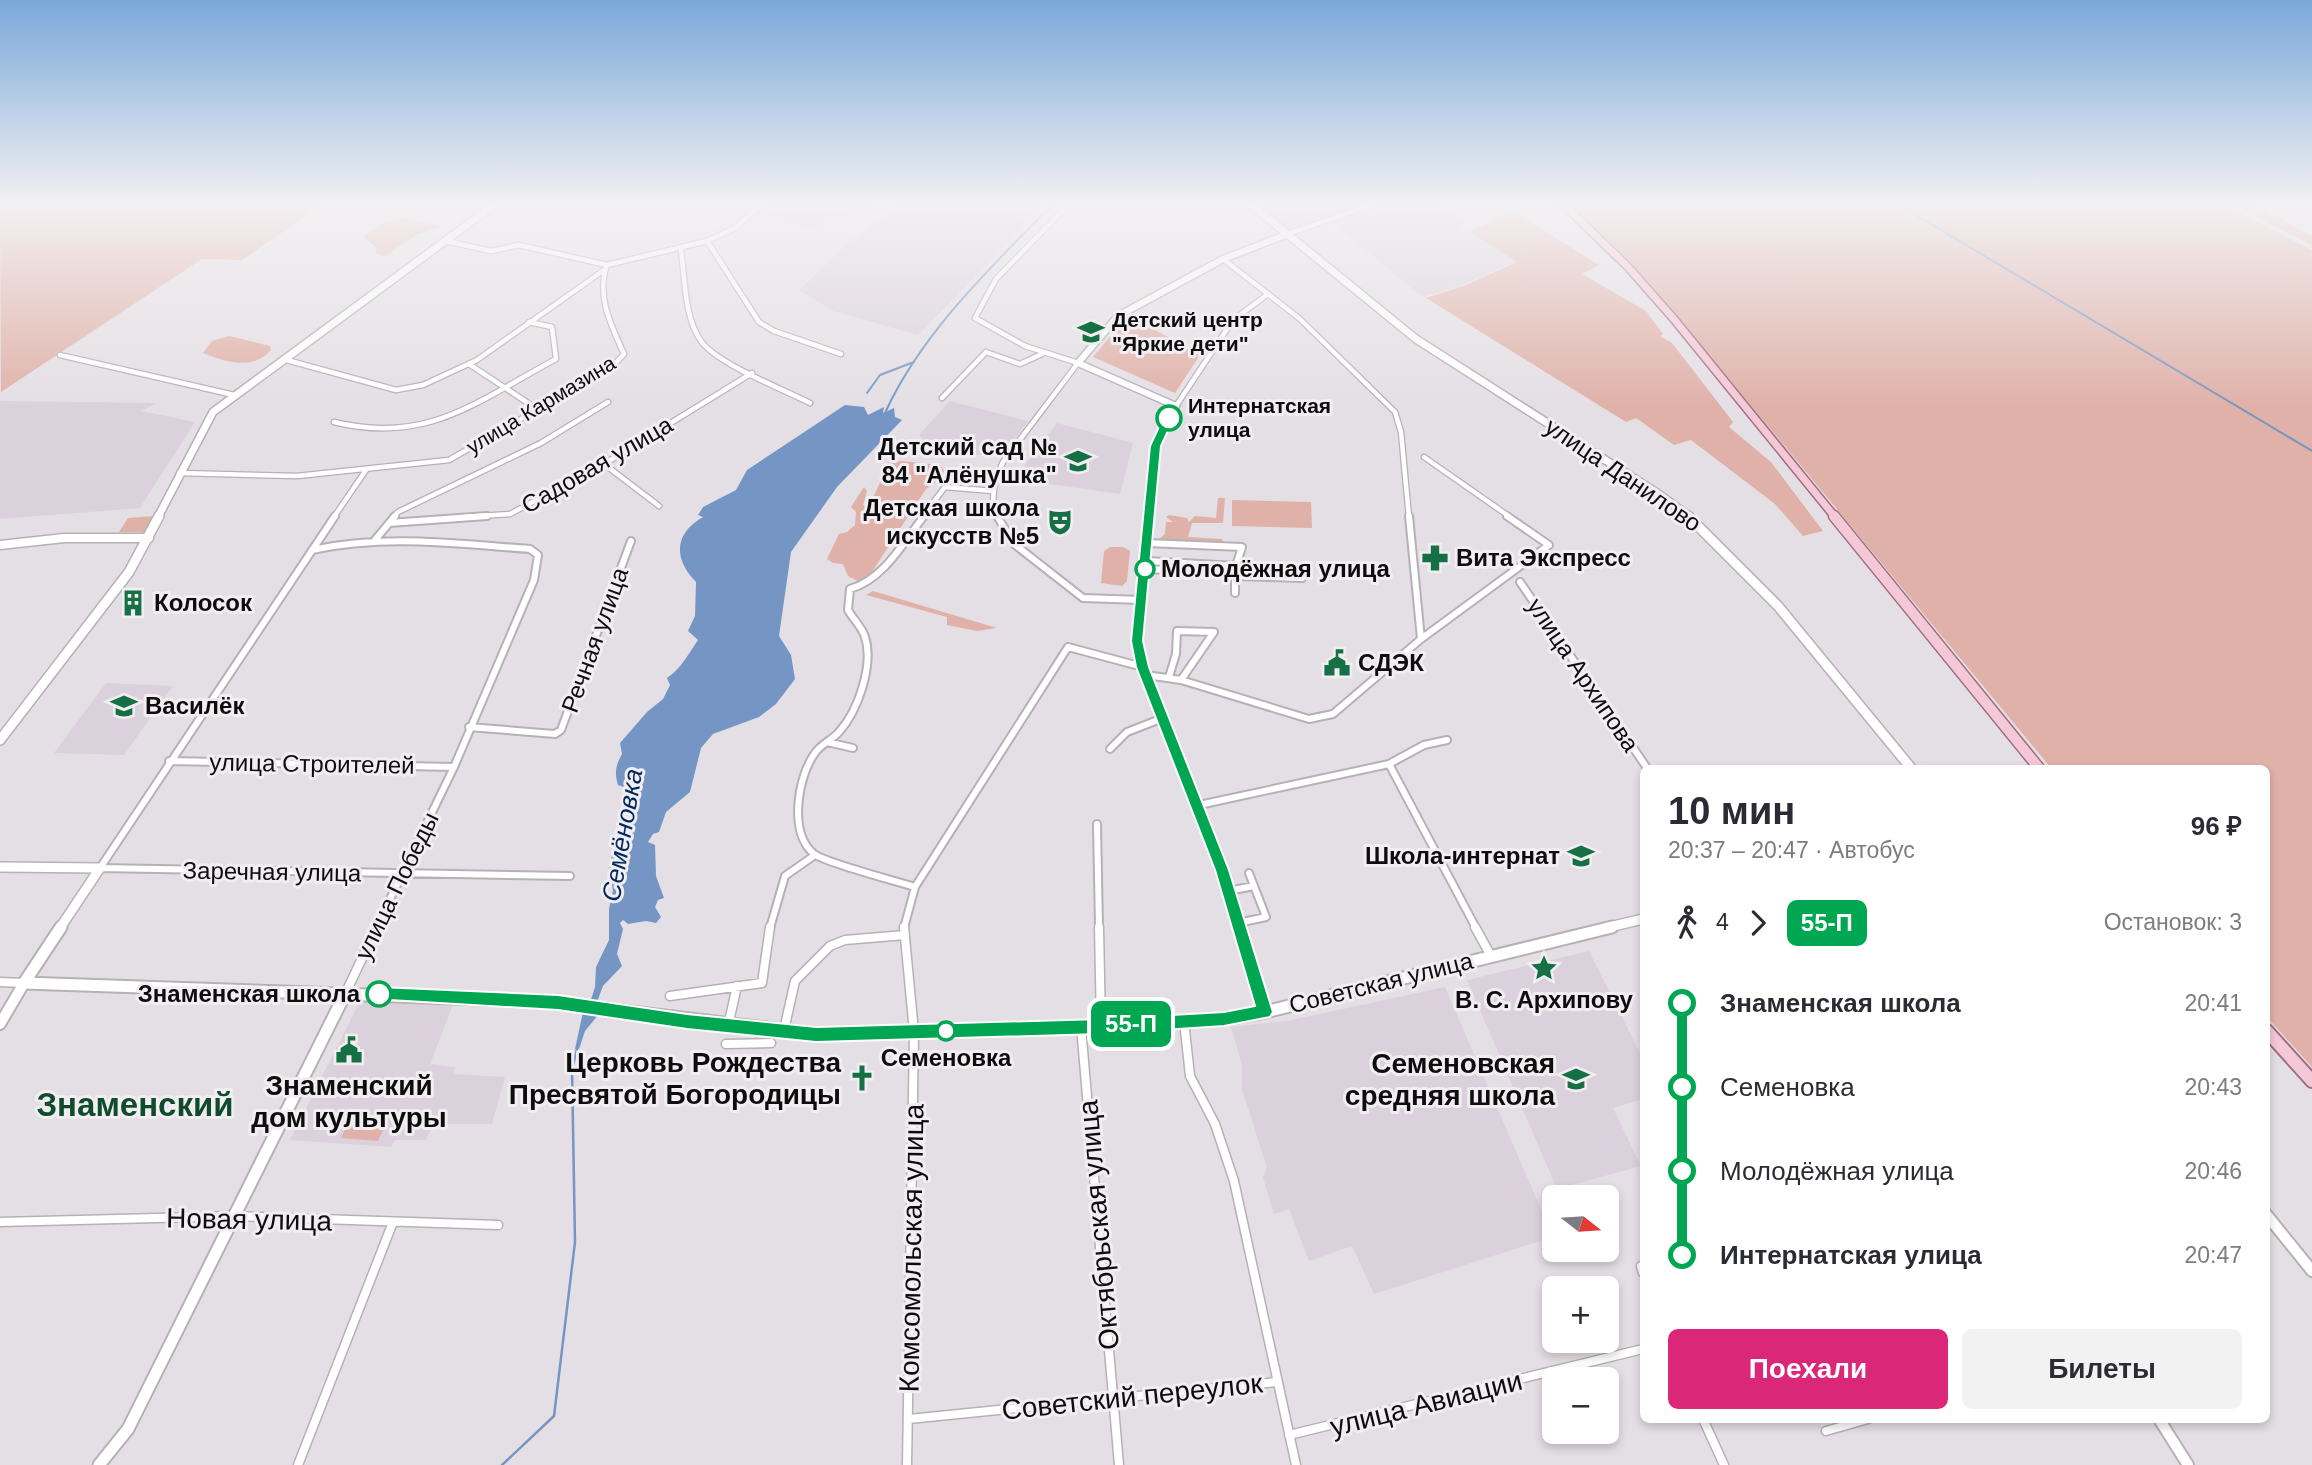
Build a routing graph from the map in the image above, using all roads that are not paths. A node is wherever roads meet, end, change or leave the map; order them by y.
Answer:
1 (405, 270) edge
2 (602, 270) edge
3 (605, 270) edge
4 (684, 270) edge
5 (726, 270) edge
6 (1004, 270) edge
7 (1202, 270) edge
8 (1238, 270) edge
9 (1332, 270) edge
10 (1631, 270) edge
11 (1268, 294) junction
12 (528, 322) junction
13 (841, 354) dead end
14 (1046, 354) junction
15 (60, 355) dead end
16 (283, 359) junction
17 (470, 363) junction
18 (1078, 363) junction
19 (752, 373) junction
20 (504, 387) junction
21 (234, 395) junction
22 (942, 398) dead end
23 (608, 402) dead end
24 (810, 403) dead end
25 (1176, 406) junction
26 (537, 410) junction
27 (334, 422) dead end
28 (1424, 457) dead end
29 (604, 464) junction
30 (366, 470) junction
31 (178, 473) junction
32 (993, 491) junction
33 (659, 506) dead end
34 (389, 523) junction
35 (149, 538) junction
36 (375, 540) junction
37 (631, 541) dead end
38 (1147, 543) junction
39 (0, 545) edge
40 (312, 550) junction
41 (1145, 565) junction
42 (1236, 571) junction
43 (1302, 578) dead end
44 (1520, 582) dead end
45 (1235, 593) dead end
46 (1142, 600) junction
47 (1420, 639) junction
48 (1144, 671) junction
49 (1168, 677) junction
50 (1181, 680) junction
51 (1163, 718) junction
52 (469, 727) junction
53 (0, 740) edge
54 (1447, 740) dead end
55 (827, 742) junction
56 (853, 748) dead end
57 (1110, 749) dead end
58 (169, 761) junction
59 (1388, 764) junction
60 (1645, 765) edge
61 (1909, 765) edge
62 (2037, 765) edge
63 (454, 767) junction
64 (1199, 805) junction
65 (1097, 824) dead end
66 (815, 855) junction
67 (0, 867) edge
68 (100, 868) junction
69 (1249, 873) dead end
70 (403, 875) junction
71 (570, 876) dead end
72 (1254, 886) junction
73 (915, 887) junction
74 (1228, 891) junction
75 (1640, 920) edge
76 (1238, 923) junction
77 (905, 935) junction
78 (1491, 956) junction
79 (0, 982) edge
80 (24, 983) junction
81 (737, 986) junction
82 (346, 992) junction
83 (670, 996) dead end
84 (1265, 1012) junction
85 (1184, 1021) junction
86 (0, 1024) edge
87 (728, 1026) junction
88 (1101, 1026) junction
89 (1081, 1027) junction
90 (784, 1032) junction
91 (914, 1032) junction
92 (2270, 1034) edge
93 (771, 1043) dead end
94 (726, 1044) dead end
95 (2312, 1081) edge
96 (234, 1216) junction
97 (2270, 1219) edge
98 (0, 1222) edge
99 (393, 1222) junction
100 (498, 1225) dead end
101 (2312, 1271) edge
102 (1640, 1350) edge
103 (1276, 1382) junction
104 (1114, 1401) junction
105 (909, 1419) junction
106 (1705, 1423) edge
107 (1854, 1423) edge
108 (2162, 1423) edge
109 (1826, 1431) dead end
110 (1289, 1435) junction
111 (1720, 1464) edge
112 (99, 1465) edge
113 (298, 1465) edge
114 (907, 1465) edge
115 (1119, 1465) edge
116 (1296, 1465) edge
117 (2188, 1465) edge

1 - 16 main road
2 - 12 street
3 - 26 street, улица Кармазина
4 - 19 street
5 - 13 street
6 - 14 street
7 - 18 street
8 - 11 street
9 - 61 main road, улица Данилово
10 - 62 main road
11 - 25 street
11 - 47 street
12 - 17 street
12 - 20 street
14 - 18 street
14 - 22 street
15 - 21 street
16 - 17 street
16 - 21 main road
17 - 20 street
18 - 25 street
18 - 32 street
19 - 24 street
19 - 29 street, Садовая улица
20 - 26 street
20 - 27 street
21 - 31 main road
23 - 34 street
25 - 38 street
26 - 30 street, улица Кармазина
28 - 47 street
29 - 33 street
29 - 34 street, Садовая улица
30 - 31 street, улица Кармазина
30 - 40 street
31 - 35 main road
32 - 46 street
32 - 55 street
34 - 36 street
35 - 39 street
35 - 53 main road
36 - 40 street
36 - 52 street, улица Победы
37 - 52 street, Речная улица
38 - 41 street
38 - 42 street
40 - 58 street
41 - 42 street
41 - 46 street
42 - 43 street
42 - 45 street
44 - 60 street, улица Архипова
46 - 48 street
47 - 50 street
48 - 49 street
48 - 51 street
48 - 73 street, Комсомольская улица
49 - 50 street
49 - 50 street
51 - 57 street
51 - 64 street
52 - 63 street, улица Победы
54 - 59 street
55 - 56 street
55 - 66 street
58 - 63 street, улица Строителей
58 - 68 street
59 - 64 street
59 - 78 street
63 - 70 street, улица Победы
64 - 74 street
65 - 88 street
66 - 73 street
66 - 81 street
67 - 68 main road, Заречная улица
68 - 70 street, Заречная улица
68 - 80 main road
69 - 72 street
70 - 71 street, Заречная улица
70 - 82 street, улица Победы
72 - 74 street
72 - 76 street
73 - 77 street, Комсомольская улица
74 - 76 street
75 - 78 main road, Советская улица
76 - 84 street
77 - 90 street
77 - 91 street, Комсомольская улица
78 - 84 main road, Советская улица
79 - 80 street
80 - 82 main road, Советская улица
80 - 86 street
81 - 83 street
81 - 87 street
82 - 87 main road, Советская улица
82 - 96 main road, улица Победы
84 - 85 main road, Советская улица
85 - 88 main road, Советская улица
85 - 103 street, Советский переулок
87 - 90 main road, Советская улица
88 - 89 main road, Советская улица
89 - 91 main road, Советская улица
89 - 104 street, Октябрьская улица
90 - 91 main road, Советская улица
91 - 105 street, Комсомольская улица
92 - 95 main road
93 - 94 street
96 - 98 street, Новая улица
96 - 99 street, Новая улица
96 - 112 main road, улица Победы
97 - 101 street
99 - 100 street, Новая улица
99 - 113 street
102 - 110 street, улица Авиации
103 - 104 street, Советский переулок
103 - 110 street
104 - 105 street, Советский переулок
104 - 115 street, Октябрьская улица
105 - 114 street, Комсомольская улица
106 - 111 street
107 - 109 street
108 - 117 street
110 - 116 street

